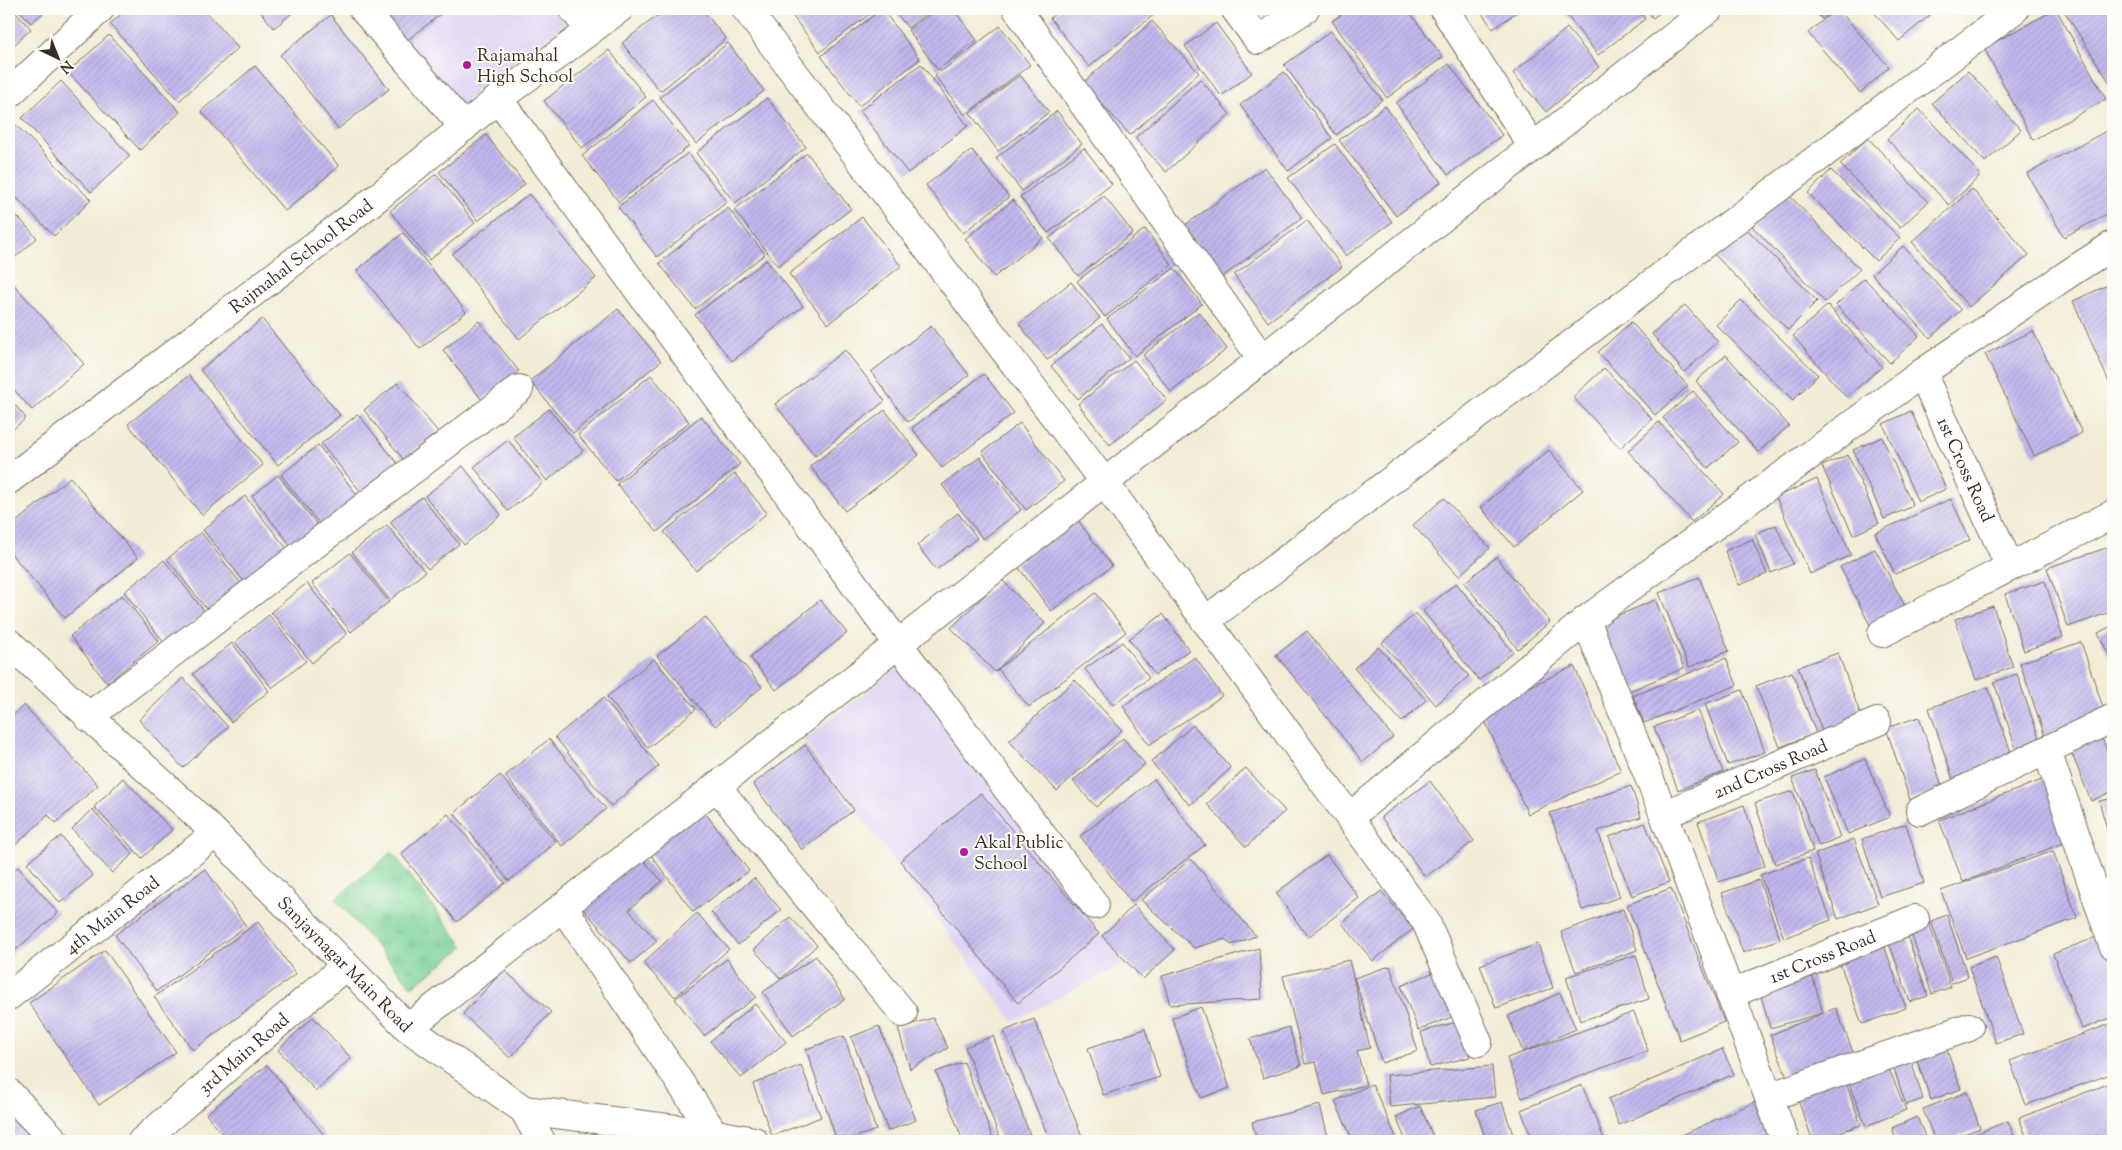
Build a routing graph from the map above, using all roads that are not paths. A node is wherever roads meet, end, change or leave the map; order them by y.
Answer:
1 (100, 9) edge
2 (363, 9) edge
3 (618, 9) edge
4 (746, 9) edge
5 (1017, 9) edge
6 (1235, 9) edge
7 (1305, 9) edge
8 (1444, 9) edge
9 (1709, 9) edge
10 (2014, 9) edge
11 (582, 19) edge
12 (9, 94) edge
13 (498, 99) junction
14 (464, 127) junction
15 (1533, 146) junction
16 (2113, 245) edge
17 (1262, 359) junction
18 (1922, 373) junction
19 (519, 390) dead end
20 (9, 480) edge
21 (1104, 482) junction
22 (2113, 514) edge
23 (2010, 567) junction
24 (1586, 620) junction
25 (1205, 621) junction
26 (1882, 633) dead end
27 (898, 644) junction
28 (10, 647) edge
29 (88, 717) junction
30 (2113, 718) edge
31 (1876, 722) dead end
32 (2047, 751) junction
33 (716, 786) junction
34 (1920, 811) dead end
35 (1664, 815) junction
36 (1351, 816) junction
37 (215, 834) junction
38 (1095, 905) dead end
39 (563, 907) junction
40 (1916, 919) dead end
41 (2111, 931) edge
42 (345, 966) junction
43 (1730, 994) junction
44 (9, 996) edge
45 (903, 1013) dead end
46 (1969, 1027) dead end
47 (408, 1028) junction
48 (1478, 1042) dead end
49 (9, 1093) edge
50 (1769, 1097) junction
51 (524, 1110) junction
52 (718, 1138) edge
53 (55, 1141) edge
54 (142, 1141) edge
55 (541, 1141) edge
56 (754, 1141) edge
57 (1785, 1141) edge

1 - 12 street
2 - 14 street
3 - 11 street, Rajmahal School Road
4 - 21 street
5 - 17 street
6 - 7 street
8 - 15 street
9 - 15 street
10 - 25 street
11 - 13 street, Rajmahal School Road
13 - 14 street, Rajmahal School Road
13 - 27 street
14 - 20 street, Rajmahal School Road
15 - 17 street
16 - 18 street
17 - 21 street
18 - 23 street, 1st Cross Road
18 - 24 street
19 - 29 street
21 - 25 street
21 - 27 street
22 - 23 street
23 - 26 street
24 - 35 street
24 - 36 street
25 - 36 street
27 - 33 street
27 - 38 street
28 - 29 street, Sanjaynagar Main Road
29 - 37 street, Sanjaynagar Main Road
30 - 32 street
31 - 35 street, 2nd Cross Road
32 - 34 street
32 - 41 street
33 - 39 street
33 - 45 street
35 - 43 street
36 - 48 street
37 - 42 street, Sanjaynagar Main Road
37 - 44 street, 4th Main Road
39 - 47 street
39 - 52 street
40 - 43 street, 1st Cross Road
42 - 47 street, Sanjaynagar Main Road
42 - 54 street, 3rd Main Road
43 - 50 street
46 - 50 street
47 - 51 street, Sanjaynagar Main Road
49 - 53 street
50 - 57 street
51 - 52 street, Sanjaynagar Main Road
51 - 55 street
52 - 56 street, Sanjaynagar Main Road

